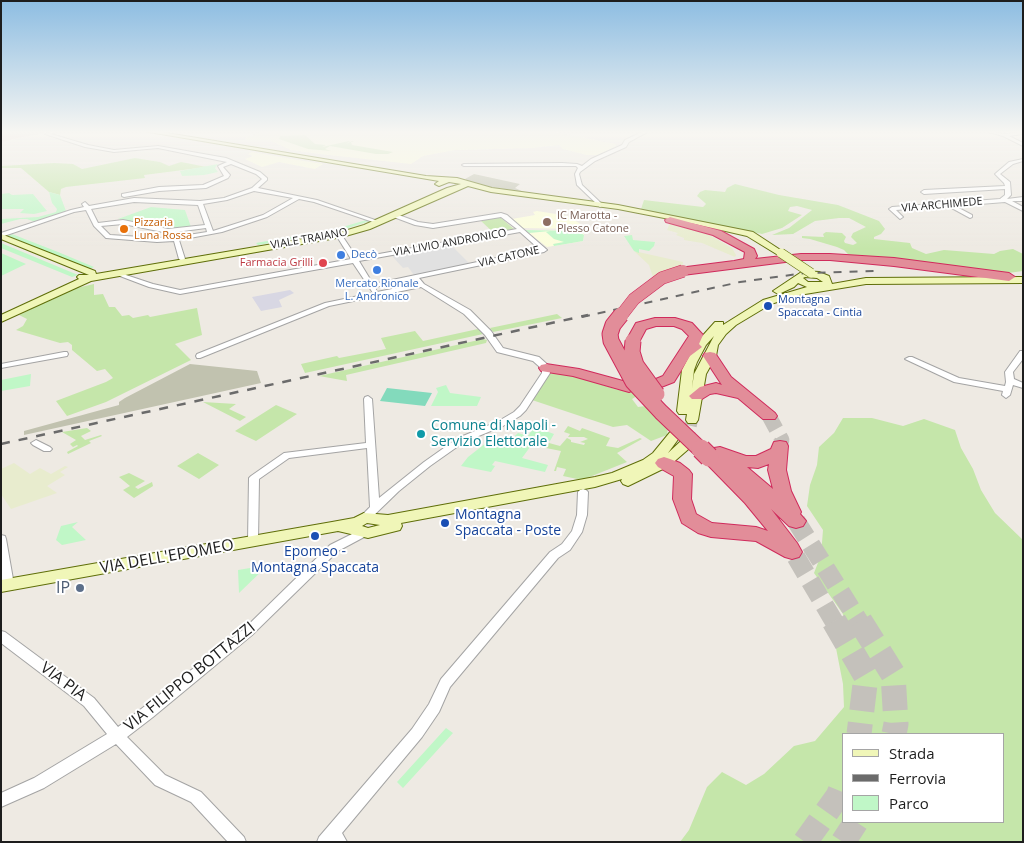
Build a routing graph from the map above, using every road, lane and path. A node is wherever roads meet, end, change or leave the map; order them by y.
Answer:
1 (223, 170) edge
2 (250, 170) edge
3 (365, 170) edge
4 (380, 170) edge
5 (579, 170) edge
6 (1001, 170) edge
7 (453, 180) junction
8 (440, 185) junction
9 (461, 186) junction
10 (1007, 187) junction
11 (254, 189) junction
12 (924, 192) dead end
13 (299, 197) junction
14 (1003, 199) junction
15 (1023, 199) edge
16 (200, 203) junction
17 (948, 204) junction
18 (600, 205) junction
19 (591, 206) junction
20 (86, 208) junction
21 (1023, 209) edge
22 (392, 215) junction
23 (970, 216) dead end
24 (900, 217) dead end
25 (670, 220) junction
26 (377, 221) junction
27 (96, 226) junction
28 (208, 226) junction
29 (522, 230) junction
30 (211, 234) junction
31 (338, 234) junction
32 (1, 235) edge
33 (176, 239) junction
34 (1, 240) edge
35 (778, 253) junction
36 (183, 260) junction
37 (355, 260) junction
38 (733, 264) junction
39 (115, 273) junction
40 (811, 273) junction
41 (88, 276) junction
42 (798, 277) junction
43 (1010, 277) junction
44 (415, 278) junction
45 (883, 278) junction
46 (1023, 278) edge
47 (822, 281) junction
48 (422, 285) junction
49 (372, 286) junction
50 (376, 293) junction
51 (777, 295) junction
52 (1, 319) edge
53 (691, 329) joint
54 (706, 350) junction
55 (686, 353) junction
56 (64, 354) dead end
57 (1023, 354) edge
58 (200, 356) dead end
59 (909, 359) dead end
60 (1, 366) edge
61 (546, 368) junction
62 (1009, 380) junction
63 (656, 384) dead end
64 (1023, 386) edge
65 (629, 387) dead end
66 (697, 396) junction
67 (368, 399) dead end
68 (756, 404) junction
69 (683, 411) tunnel mouth
70 (769, 416) tunnel mouth
71 (692, 420) tunnel mouth
72 (36, 443) dead end
73 (371, 445) junction
74 (47, 449) dead end
75 (714, 454) junction
76 (664, 463) junction
77 (583, 492) junction
78 (368, 521) junction
79 (1, 538) edge
80 (253, 541) junction
81 (4, 585) edge
82 (1, 636) edge
83 (117, 736) junction
84 (1, 800) edge
85 (332, 839) edge
86 (239, 842) edge

1 - 20 street
2 - 11 street
3 - 8 main road
4 - 7 main road
5 - 18 street
6 - 10 street
7 - 8 main road, VIALE TRAIANO
7 - 9 main road
8 - 9 main road
8 - 22 main road, VIALE TRAIANO
9 - 18 main road
9 - 19 main road
9 - 22 main road, VIALE TRAIANO
10 - 12 street
10 - 14 street
11 - 13 street
11 - 16 street
13 - 26 street
13 - 30 street
14 - 15 street, VIA ARCHIMEDE
14 - 17 street, VIA ARCHIMEDE
14 - 21 street
16 - 20 street
16 - 28 street
17 - 23 street
17 - 24 street, VIA ARCHIMEDE
18 - 19 main road
18 - 35 main road
19 - 25 main road
20 - 27 street
20 - 32 street
22 - 26 main road, VIALE TRAIANO
22 - 29 street, VIA CATONE
25 - 35 main road
25 - 38 highway
26 - 31 main road, VIALE TRAIANO
27 - 28 street
27 - 33 street
28 - 30 street
29 - 37 street, VIA LIVIO ANDRONICO
29 - 44 street, VIA CATONE
30 - 33 street
31 - 36 main road, VIALE TRAIANO
31 - 37 street
32 - 41 main road
33 - 36 street
34 - 41 main road
35 - 40 main road, bridge
35 - 42 main road
36 - 39 main road, VIALE TRAIANO
36 - 41 main road, VIALE TRAIANO
37 - 39 street, VIA LIVIO ANDRONICO
37 - 49 street
38 - 43 highway
38 - 75 highway, bridge
39 - 41 main road, VIALE TRAIANO
40 - 42 main road
40 - 47 main road
41 - 52 main road
42 - 47 main road
42 - 51 main road
43 - 45 main road
43 - 46 main road
44 - 48 street
44 - 49 street, VIA CATONE
45 - 46 main road
45 - 47 main road
47 - 51 main road
48 - 50 street
48 - 61 street
49 - 50 street
50 - 58 street
51 - 54 main road
53 - 55 highway
53 - 75 highway, bridge
54 - 55 highway
54 - 66 main road
54 - 68 highway
54 - 69 main road
55 - 63 highway
56 - 60 street
57 - 62 street
59 - 62 street
61 - 65 highway
61 - 78 street, VIA FILIPPO BOTTAZZI
62 - 64 street
66 - 68 highway
66 - 71 main road
67 - 73 street
68 - 70 highway
72 - 74 street
73 - 78 street
73 - 80 street
75 - 75 highway
75 - 76 highway
76 - 77 main road
76 - 78 main road
77 - 78 main road
77 - 85 street
78 - 80 main road, VIA DELL'EPOMEO
78 - 83 street, VIA FILIPPO BOTTAZZI
79 - 81 street
80 - 81 main road, VIA DELL'EPOMEO
82 - 83 street, VIA PIA
83 - 84 street, VIA FILIPPO BOTTAZZI
83 - 86 street, VIA PIA

